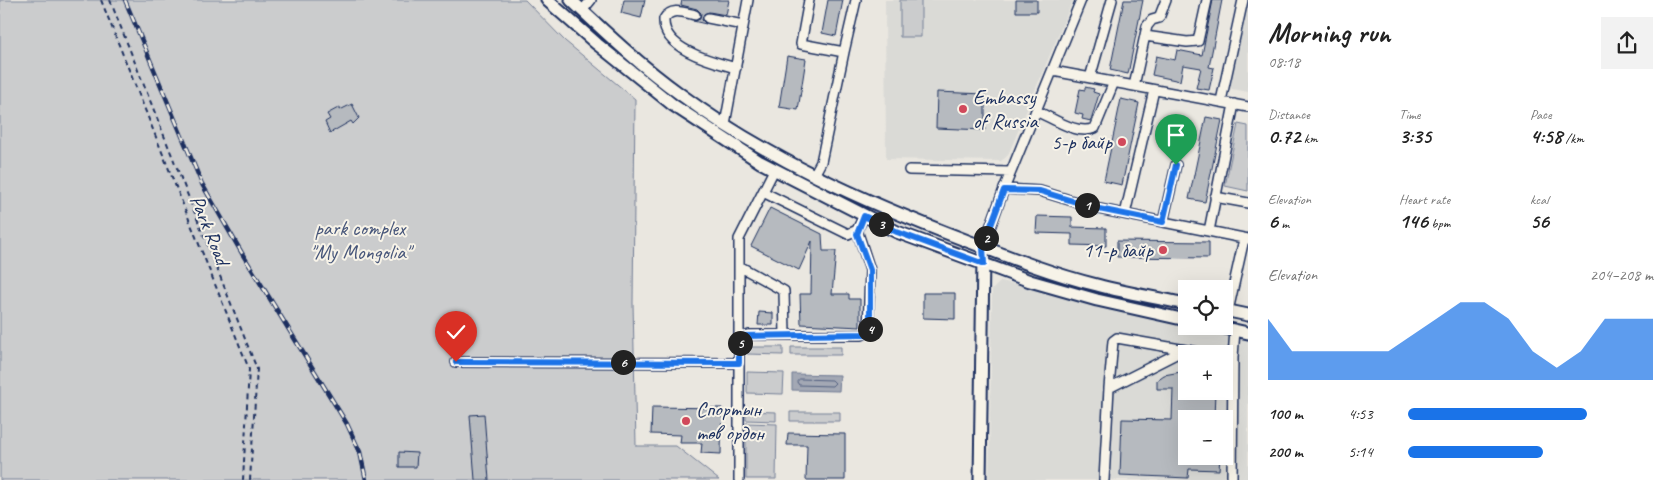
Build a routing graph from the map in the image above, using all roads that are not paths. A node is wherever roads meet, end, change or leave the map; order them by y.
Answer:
1 (548, 0) edge
2 (571, 0) edge
3 (591, 0) edge
4 (748, 0) edge
5 (809, 0) edge
6 (856, 0) edge
7 (1081, 0) edge
8 (1112, 0) edge
9 (1166, 0) edge
10 (1207, 0) edge
11 (1243, 0) edge
12 (582, 11) junction
13 (694, 15) dead end
14 (708, 18) dead end
15 (743, 25) junction
16 (1145, 36) junction
17 (844, 52) junction
18 (736, 68) junction
19 (1052, 71) junction
20 (1090, 78) junction
21 (1114, 82) junction
22 (1134, 86) junction
23 (1154, 90) junction
24 (1221, 101) junction
25 (1234, 104) junction
26 (1248, 107) edge
27 (1036, 110) junction
28 (725, 124) junction
29 (1176, 165) dead end
30 (774, 170) junction
31 (909, 170) dead end
32 (1011, 172) junction
33 (814, 175) junction
34 (1004, 190) junction
35 (763, 192) junction
36 (1215, 197) junction
37 (1248, 203) edge
38 (1125, 214) junction
39 (864, 216) junction
40 (1163, 222) junction
41 (857, 230) junction
42 (1208, 231) junction
43 (1246, 239) edge
44 (983, 247) junction
45 (984, 264) junction
46 (739, 266) junction
47 (1233, 285) edge
48 (1178, 302) edge
49 (1233, 312) edge
50 (1248, 315) edge
51 (1178, 318) edge
52 (1235, 330) joint
53 (1248, 333) edge
54 (785, 335) junction
55 (1231, 345) edge
56 (739, 346) junction
57 (1178, 349) edge
58 (1178, 353) edge
59 (456, 362) dead end
60 (739, 363) junction
61 (1109, 388) junction
62 (1229, 400) edge
63 (739, 480) edge
64 (980, 480) edge
65 (1104, 480) edge
66 (1232, 480) edge

1 - 30 main road
2 - 12 main road
3 - 12 street
4 - 15 street
5 - 17 street
6 - 17 street
7 - 19 street
8 - 20 street
9 - 16 street
10 - 16 street
11 - 24 street
12 - 28 main road
13 - 18 street
14 - 15 street
15 - 18 street
16 - 22 street
17 - 33 street
18 - 28 street
19 - 20 street
19 - 27 street
20 - 21 street
21 - 22 street
21 - 27 street
22 - 23 street
23 - 24 street
23 - 38 street
24 - 25 street
25 - 26 street
25 - 36 street
27 - 32 street
28 - 33 main road
29 - 40 street
30 - 35 street
30 - 39 main road
31 - 32 street
32 - 34 street
33 - 44 main road
34 - 38 street
34 - 44 street
35 - 41 street
35 - 46 street
36 - 37 street
36 - 42 street
38 - 40 street
39 - 41 street
39 - 45 main road
40 - 42 street
41 - 54 street
42 - 43 street
43 - 47 street
44 - 45 main road
44 - 48 main road
45 - 51 main road
45 - 64 main road
46 - 54 street
46 - 56 street
49 - 50 main road
52 - 53 main road
52 - 55 street
54 - 56 street
56 - 60 street
57 - 61 street
58 - 61 street
59 - 60 street
60 - 63 street
61 - 65 street
62 - 66 street

